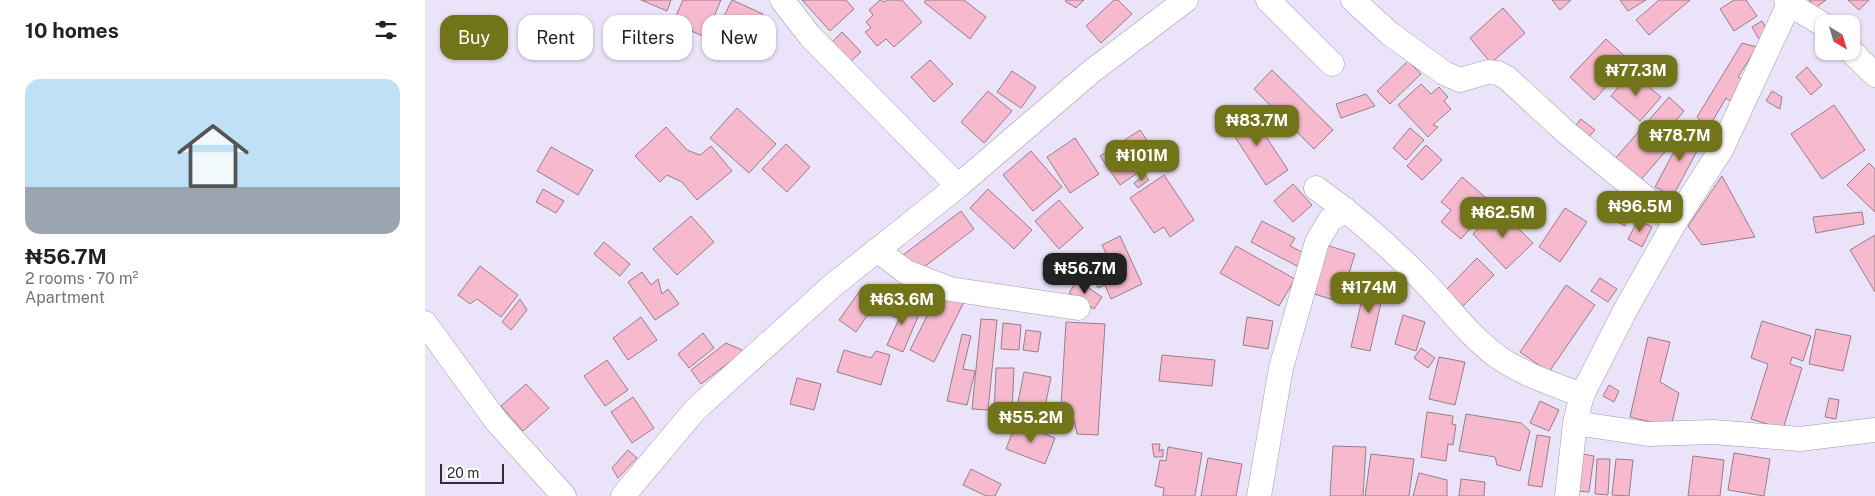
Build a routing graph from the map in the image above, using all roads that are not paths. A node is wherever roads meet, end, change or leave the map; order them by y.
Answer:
1 (781, 0) edge
2 (1186, 0) edge
3 (1268, 0) edge
4 (1353, 0) edge
5 (1787, 2) edge
6 (1815, 19) edge
7 (1862, 53) edge
8 (1332, 64) dead end
9 (1875, 75) edge
10 (958, 186) junction
11 (1317, 188) dead end
12 (1346, 210) junction
13 (1675, 222) junction
14 (877, 250) junction
15 (1078, 308) dead end
16 (425, 323) edge
17 (1581, 395) junction
18 (1575, 424) junction
19 (1875, 430) edge
20 (564, 496) edge
21 (623, 496) edge
22 (1259, 496) edge
23 (1567, 496) edge

1 - 10 street
2 - 10 street
3 - 8 street
4 - 13 street
5 - 6 street
5 - 13 street
7 - 9 street
10 - 14 street
11 - 12 street
12 - 17 street
12 - 22 street
13 - 17 street
14 - 15 street
14 - 21 street
16 - 20 street
17 - 18 street
18 - 19 street
18 - 23 street

